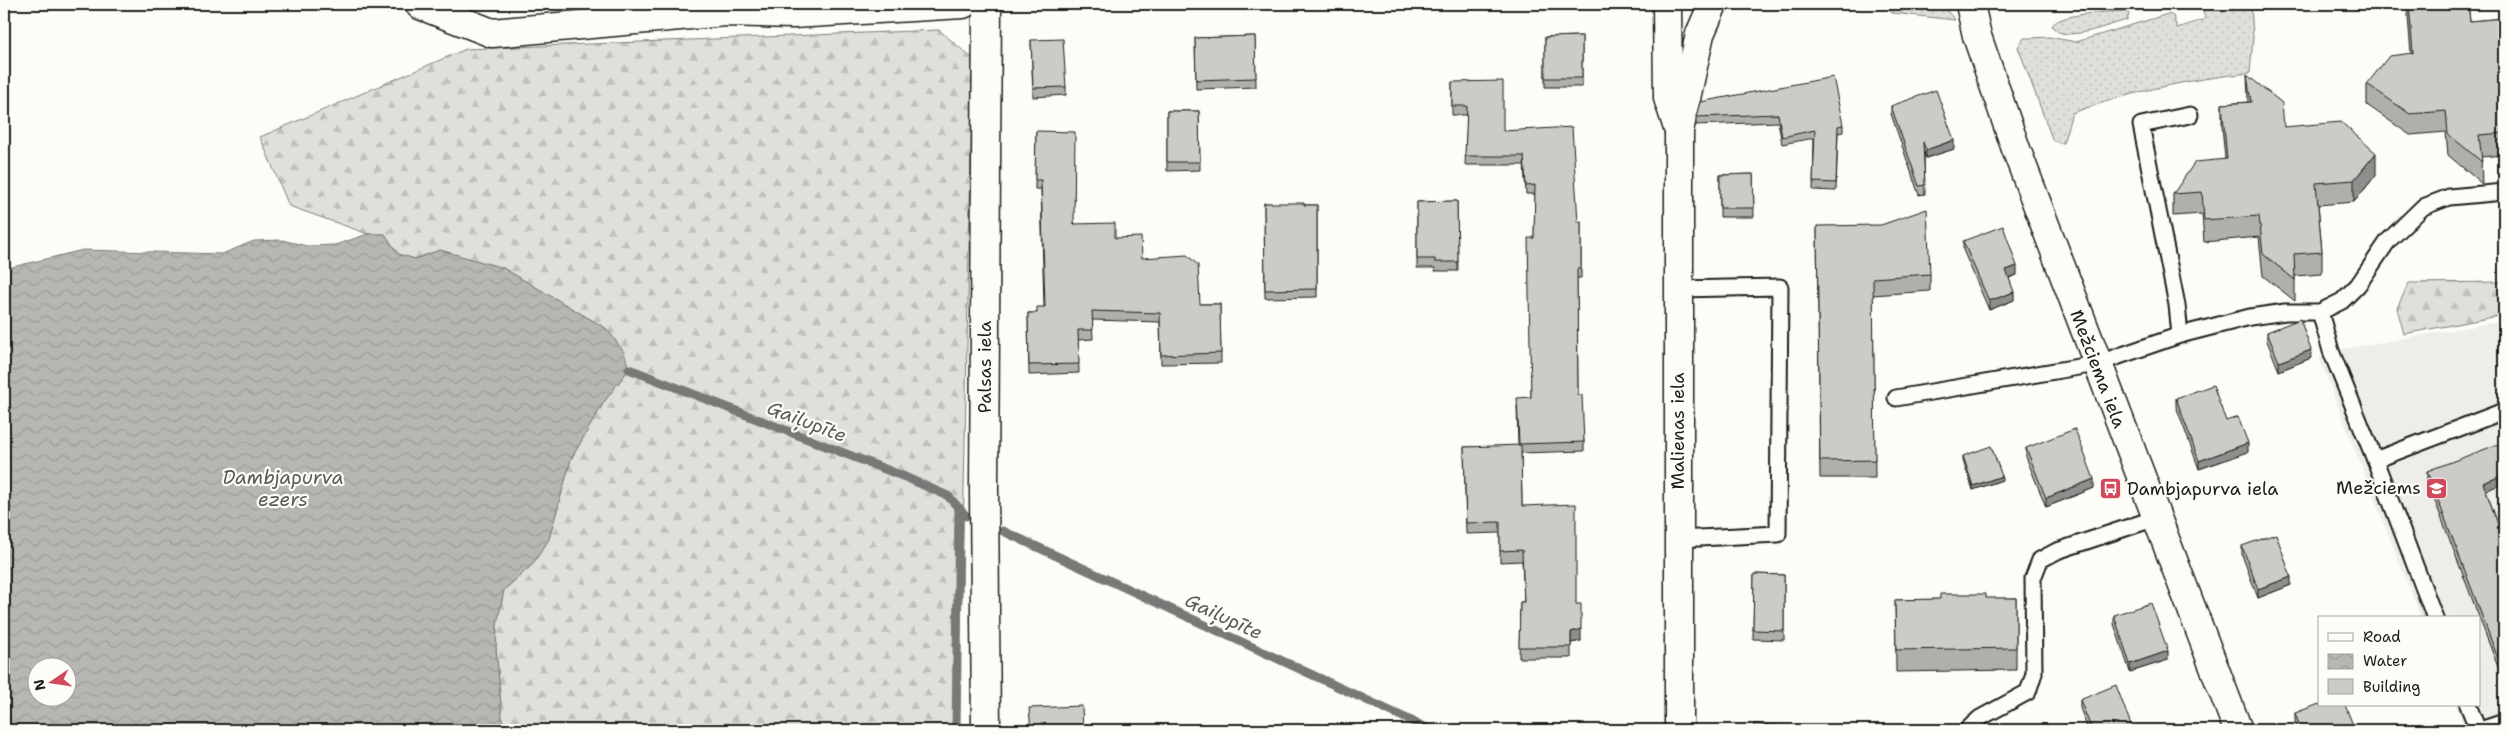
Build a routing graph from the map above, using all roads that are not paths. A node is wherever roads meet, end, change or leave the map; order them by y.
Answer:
1 (420, 4) edge
2 (963, 4) edge
3 (987, 4) edge
4 (1667, 4) edge
5 (1713, 4) edge
6 (1970, 4) edge
7 (2190, 115) dead end
8 (1679, 131) junction
9 (2504, 192) edge
10 (1677, 290) junction
11 (2320, 312) junction
12 (2180, 335) junction
13 (2096, 364) junction
14 (1896, 398) dead end
15 (2504, 410) edge
16 (2375, 460) junction
17 (2156, 518) junction
18 (1679, 539) junction
19 (2434, 616) edge
20 (2468, 706) edge
21 (2504, 722) edge
22 (986, 730) edge
23 (1679, 730) edge
24 (1967, 730) edge
25 (2238, 730) edge
26 (2479, 730) edge

1 - 2 street
3 - 22 street, Palsas iela
4 - 8 street, Malienas iela
5 - 8 street, Malienas iela
6 - 13 street, Mežciema iela
7 - 12 lane
8 - 10 street, Malienas iela
9 - 11 lane
10 - 18 street, Malienas iela
10 - 18 lane
11 - 12 lane
11 - 16 lane
12 - 13 lane
13 - 14 lane
13 - 17 street, Mežciema iela
15 - 16 lane
16 - 19 lane
17 - 24 lane
17 - 25 street, Mežciema iela
18 - 23 street, Malienas iela
20 - 26 lane
21 - 26 lane

